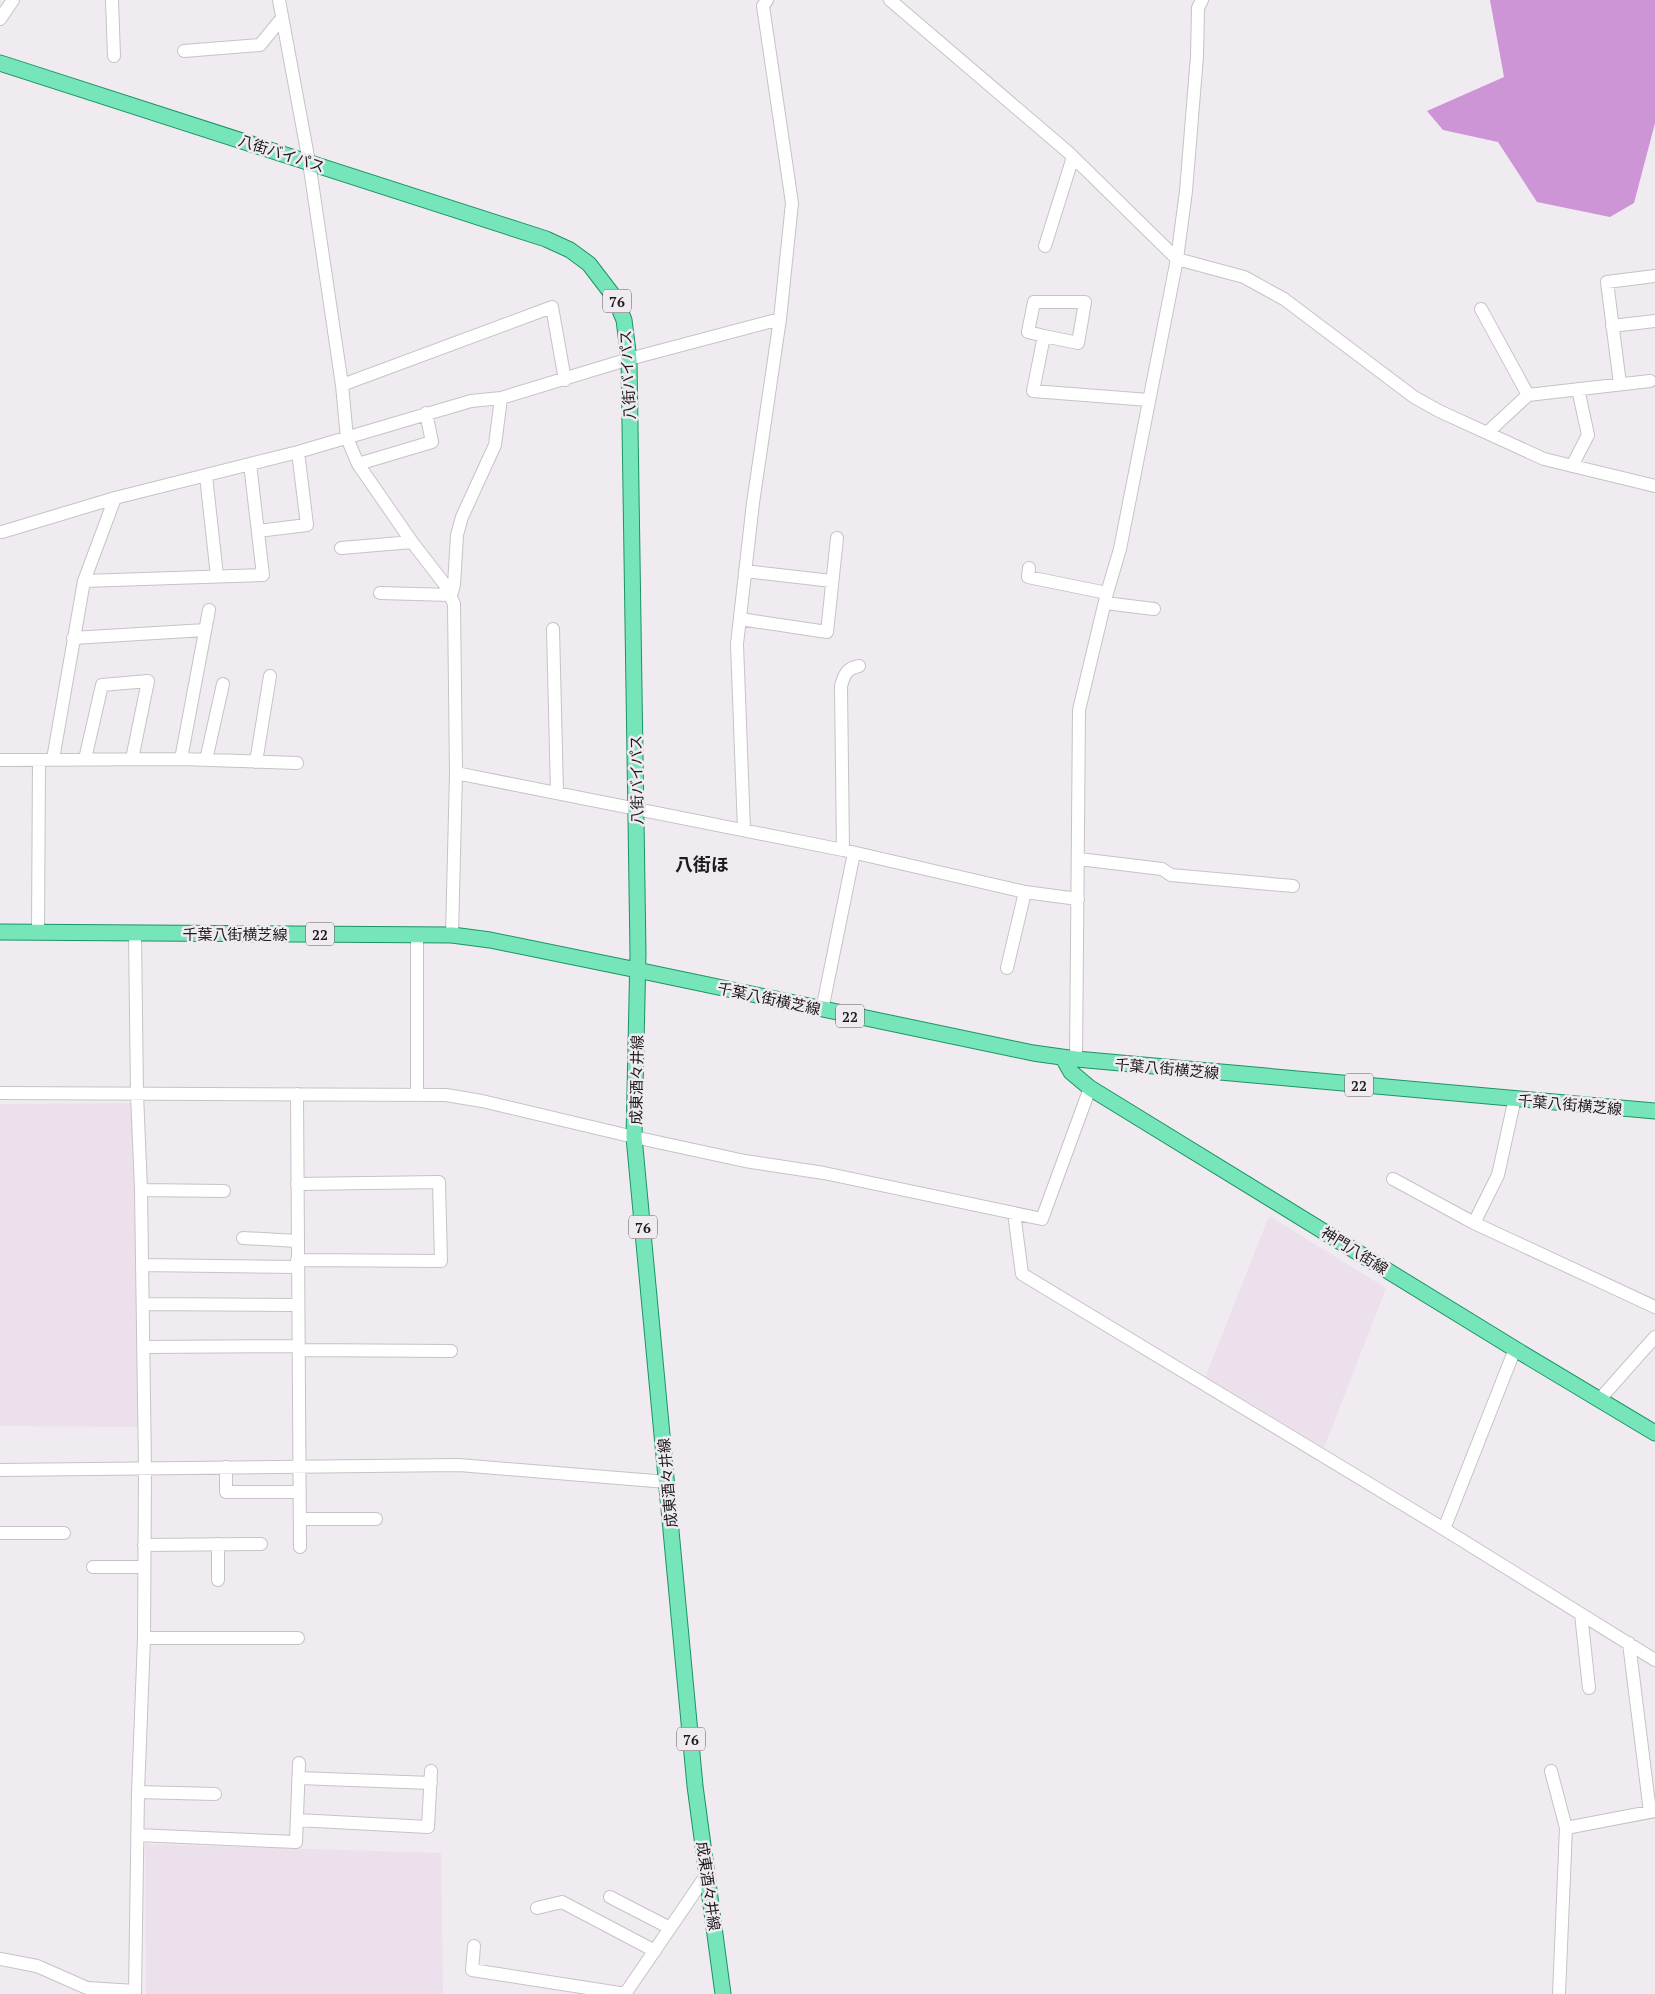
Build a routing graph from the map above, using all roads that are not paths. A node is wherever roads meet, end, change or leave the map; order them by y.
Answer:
1 (13, 0) edge
2 (112, 0) edge
3 (279, 0) edge
4 (767, 0) edge
5 (890, 0) edge
6 (1202, 0) edge
7 (282, 18) junction
8 (0, 19) edge
9 (184, 51) dead end
10 (114, 56) dead end
11 (0, 63) edge
12 (1073, 157) junction
13 (309, 162) junction
14 (1045, 246) dead end
15 (1178, 259) junction
16 (1655, 276) edge
17 (1481, 309) dead end
18 (780, 319) junction
19 (1655, 321) edge
20 (1612, 326) junction
21 (1044, 336) junction
22 (629, 359) junction
23 (565, 380) junction
24 (1650, 381) dead end
25 (1620, 384) junction
26 (342, 385) junction
27 (1578, 389) junction
28 (1528, 394) junction
29 (501, 398) junction
30 (1149, 400) junction
31 (426, 413) junction
32 (1488, 432) junction
33 (347, 438) junction
34 (298, 452) junction
35 (250, 464) junction
36 (358, 464) junction
37 (1572, 466) junction
38 (206, 476) junction
39 (1655, 486) edge
40 (114, 498) junction
41 (258, 531) junction
42 (2, 532) dead end
43 (837, 538) dead end
44 (412, 542) junction
45 (341, 548) dead end
46 (1030, 568) dead end
47 (745, 571) junction
48 (217, 576) junction
49 (84, 581) junction
50 (832, 581) junction
51 (380, 593) dead end
52 (451, 595) junction
53 (1106, 598) junction
54 (1154, 609) dead end
55 (209, 610) dead end
56 (740, 619) junction
57 (553, 629) dead end
58 (206, 630) junction
59 (74, 638) junction
60 (859, 666) dead end
61 (270, 676) dead end
62 (223, 684) dead end
63 (53, 759) junction
64 (85, 759) junction
65 (132, 759) junction
66 (181, 759) junction
67 (0, 760) edge
68 (39, 760) junction
69 (206, 760) junction
70 (256, 762) junction
71 (297, 763) dead end
72 (456, 773) junction
73 (558, 793) junction
74 (636, 810) junction
75 (744, 830) junction
76 (849, 851) junction
77 (1079, 858) junction
78 (1293, 886) dead end
79 (1025, 892) junction
80 (1078, 899) junction
81 (0, 932) edge
82 (38, 933) junction
83 (135, 933) junction
84 (417, 934) junction
85 (452, 935) junction
86 (1007, 968) dead end
87 (637, 970) junction
88 (822, 1010) junction
89 (1069, 1058) junction
90 (1090, 1088) junction
91 (0, 1094) edge
92 (137, 1094) junction
93 (297, 1094) junction
94 (417, 1095) junction
95 (1515, 1098) junction
96 (1655, 1111) edge
97 (634, 1137) junction
98 (1393, 1179) dead end
99 (297, 1184) junction
100 (141, 1190) junction
101 (224, 1191) dead end
102 (1014, 1213) junction
103 (1474, 1223) junction
104 (243, 1238) dead end
105 (297, 1241) junction
106 (297, 1264) junction
107 (142, 1265) junction
108 (143, 1304) junction
109 (298, 1305) junction
110 (1655, 1307) edge
111 (1655, 1337) edge
112 (143, 1346) junction
113 (298, 1348) junction
114 (1515, 1349) junction
115 (451, 1351) dead end
116 (1600, 1399) junction
117 (1655, 1433) edge
118 (299, 1466) junction
119 (226, 1467) junction
120 (145, 1468) junction
121 (0, 1470) edge
122 (667, 1482) junction
123 (299, 1492) junction
124 (300, 1519) junction
125 (376, 1519) dead end
126 (1444, 1529) junction
127 (0, 1533) edge
128 (64, 1533) dead end
129 (218, 1544) junction
130 (261, 1544) dead end
131 (144, 1545) junction
132 (300, 1547) dead end
133 (93, 1567) dead end
134 (144, 1567) junction
135 (218, 1580) dead end
136 (1582, 1614) junction
137 (144, 1638) junction
138 (298, 1638) dead end
139 (1629, 1644) junction
140 (1655, 1660) edge
141 (1589, 1688) dead end
142 (300, 1763) dead end
143 (1551, 1771) dead end
144 (299, 1778) junction
145 (138, 1792) junction
146 (214, 1794) dead end
147 (1653, 1812) edge
148 (297, 1820) junction
149 (1566, 1828) junction
150 (137, 1835) junction
151 (707, 1874) junction
152 (610, 1897) dead end
153 (537, 1908) dead end
154 (670, 1928) junction
155 (474, 1946) dead end
156 (655, 1951) junction
157 (0, 1959) edge
158 (135, 1992) edge
159 (626, 1994) edge
160 (723, 1994) edge
161 (1559, 1994) edge

1 - 8 street
2 - 10 street
3 - 7 street
4 - 18 street
5 - 12 street
6 - 15 street
7 - 9 street
7 - 13 street
11 - 13 main road, 八街バイパス / 76
12 - 14 street
12 - 15 street
13 - 22 main road, 八街バイパス / 76
13 - 26 street
15 - 30 street
15 - 32 street
16 - 20 street
17 - 28 street
18 - 22 street
18 - 47 street
19 - 20 street
20 - 25 street
21 - 21 street
21 - 30 street
22 - 23 street
22 - 74 main road, 八街バイパス / 76
23 - 26 street
23 - 29 street
24 - 25 street
25 - 27 street
26 - 33 street
27 - 28 street
27 - 37 street
28 - 32 street
29 - 31 street
29 - 52 street
30 - 53 street
31 - 33 street
31 - 36 street
32 - 37 street
33 - 34 street
33 - 36 street
34 - 35 street
34 - 41 street
35 - 38 street
35 - 41 street
36 - 44 street
37 - 39 street
38 - 40 street
38 - 48 street
40 - 42 street
40 - 49 street
41 - 48 street
43 - 50 street
44 - 45 street
44 - 52 street
46 - 53 street
47 - 50 street
47 - 56 street
48 - 49 street
49 - 59 street
50 - 56 street
51 - 52 street
52 - 72 street
53 - 54 street
53 - 77 street
55 - 58 street
56 - 75 street
57 - 73 street
58 - 59 street
58 - 66 street
59 - 63 street
60 - 76 street
61 - 70 street
62 - 69 street
63 - 64 street
63 - 68 street
64 - 65 street
64 - 65 street
65 - 66 street
66 - 69 street
67 - 68 street
68 - 82 street
69 - 70 street
70 - 71 street
72 - 73 street
72 - 85 street
73 - 74 street
74 - 75 street
74 - 87 main road, 八街バイパス / 76
75 - 76 street
76 - 79 street
76 - 88 street
77 - 78 street
77 - 80 street
79 - 80 street
79 - 86 street
80 - 89 street
81 - 82 main road, 千葉八街横芝線 / 22
82 - 83 main road, 千葉八街横芝線 / 22
83 - 84 main road, 千葉八街横芝線 / 22
83 - 92 street
84 - 85 main road, 千葉八街横芝線 / 22
84 - 94 street
85 - 87 main road, 千葉八街横芝線 / 22
87 - 88 main road, 千葉八街横芝線 / 22
87 - 97 main road, 成東酒々井線 / 76
88 - 89 main road, 千葉八街横芝線 / 22
89 - 90 main road, 神門八街線
89 - 95 main road, 千葉八街横芝線 / 22
90 - 102 street
90 - 114 main road, 神門八街線
91 - 92 street
92 - 93 street
92 - 100 street
93 - 94 street
93 - 99 street
94 - 97 street
95 - 96 main road, 千葉八街横芝線 / 22
95 - 103 street
97 - 102 street
97 - 122 main road, 成東酒々井線 / 76
98 - 103 street
99 - 105 street
99 - 106 street
100 - 101 street
100 - 107 street
102 - 126 street
103 - 110 street
104 - 105 street
105 - 106 street
106 - 107 street
106 - 109 street
107 - 108 street
108 - 109 street
108 - 112 street
109 - 113 street
111 - 116 street
112 - 113 street
112 - 120 street
113 - 115 street
113 - 118 street
114 - 116 main road, 神門八街線
114 - 126 street
116 - 117 main road, 神門八街線
118 - 119 street
118 - 122 street
118 - 123 street
119 - 120 street
119 - 123 street
120 - 121 street
120 - 131 street
122 - 151 main road, 成東酒々井線 / 76
123 - 124 street
124 - 125 street
124 - 132 street
126 - 136 street
127 - 128 street
129 - 130 street
129 - 131 street
129 - 135 street
131 - 134 street
133 - 134 street
134 - 137 street
136 - 139 street
136 - 141 street
137 - 138 street
137 - 145 street
139 - 140 street
139 - 147 street
142 - 144 street
143 - 149 street
144 - 148 street
144 - 148 street
145 - 146 street
145 - 150 street
147 - 149 street
148 - 150 street
149 - 161 street
150 - 158 street
151 - 154 street
151 - 160 main road, 成東酒々井線 / 76
152 - 154 street
153 - 156 street
154 - 156 street
155 - 159 street
156 - 159 street
157 - 158 street

